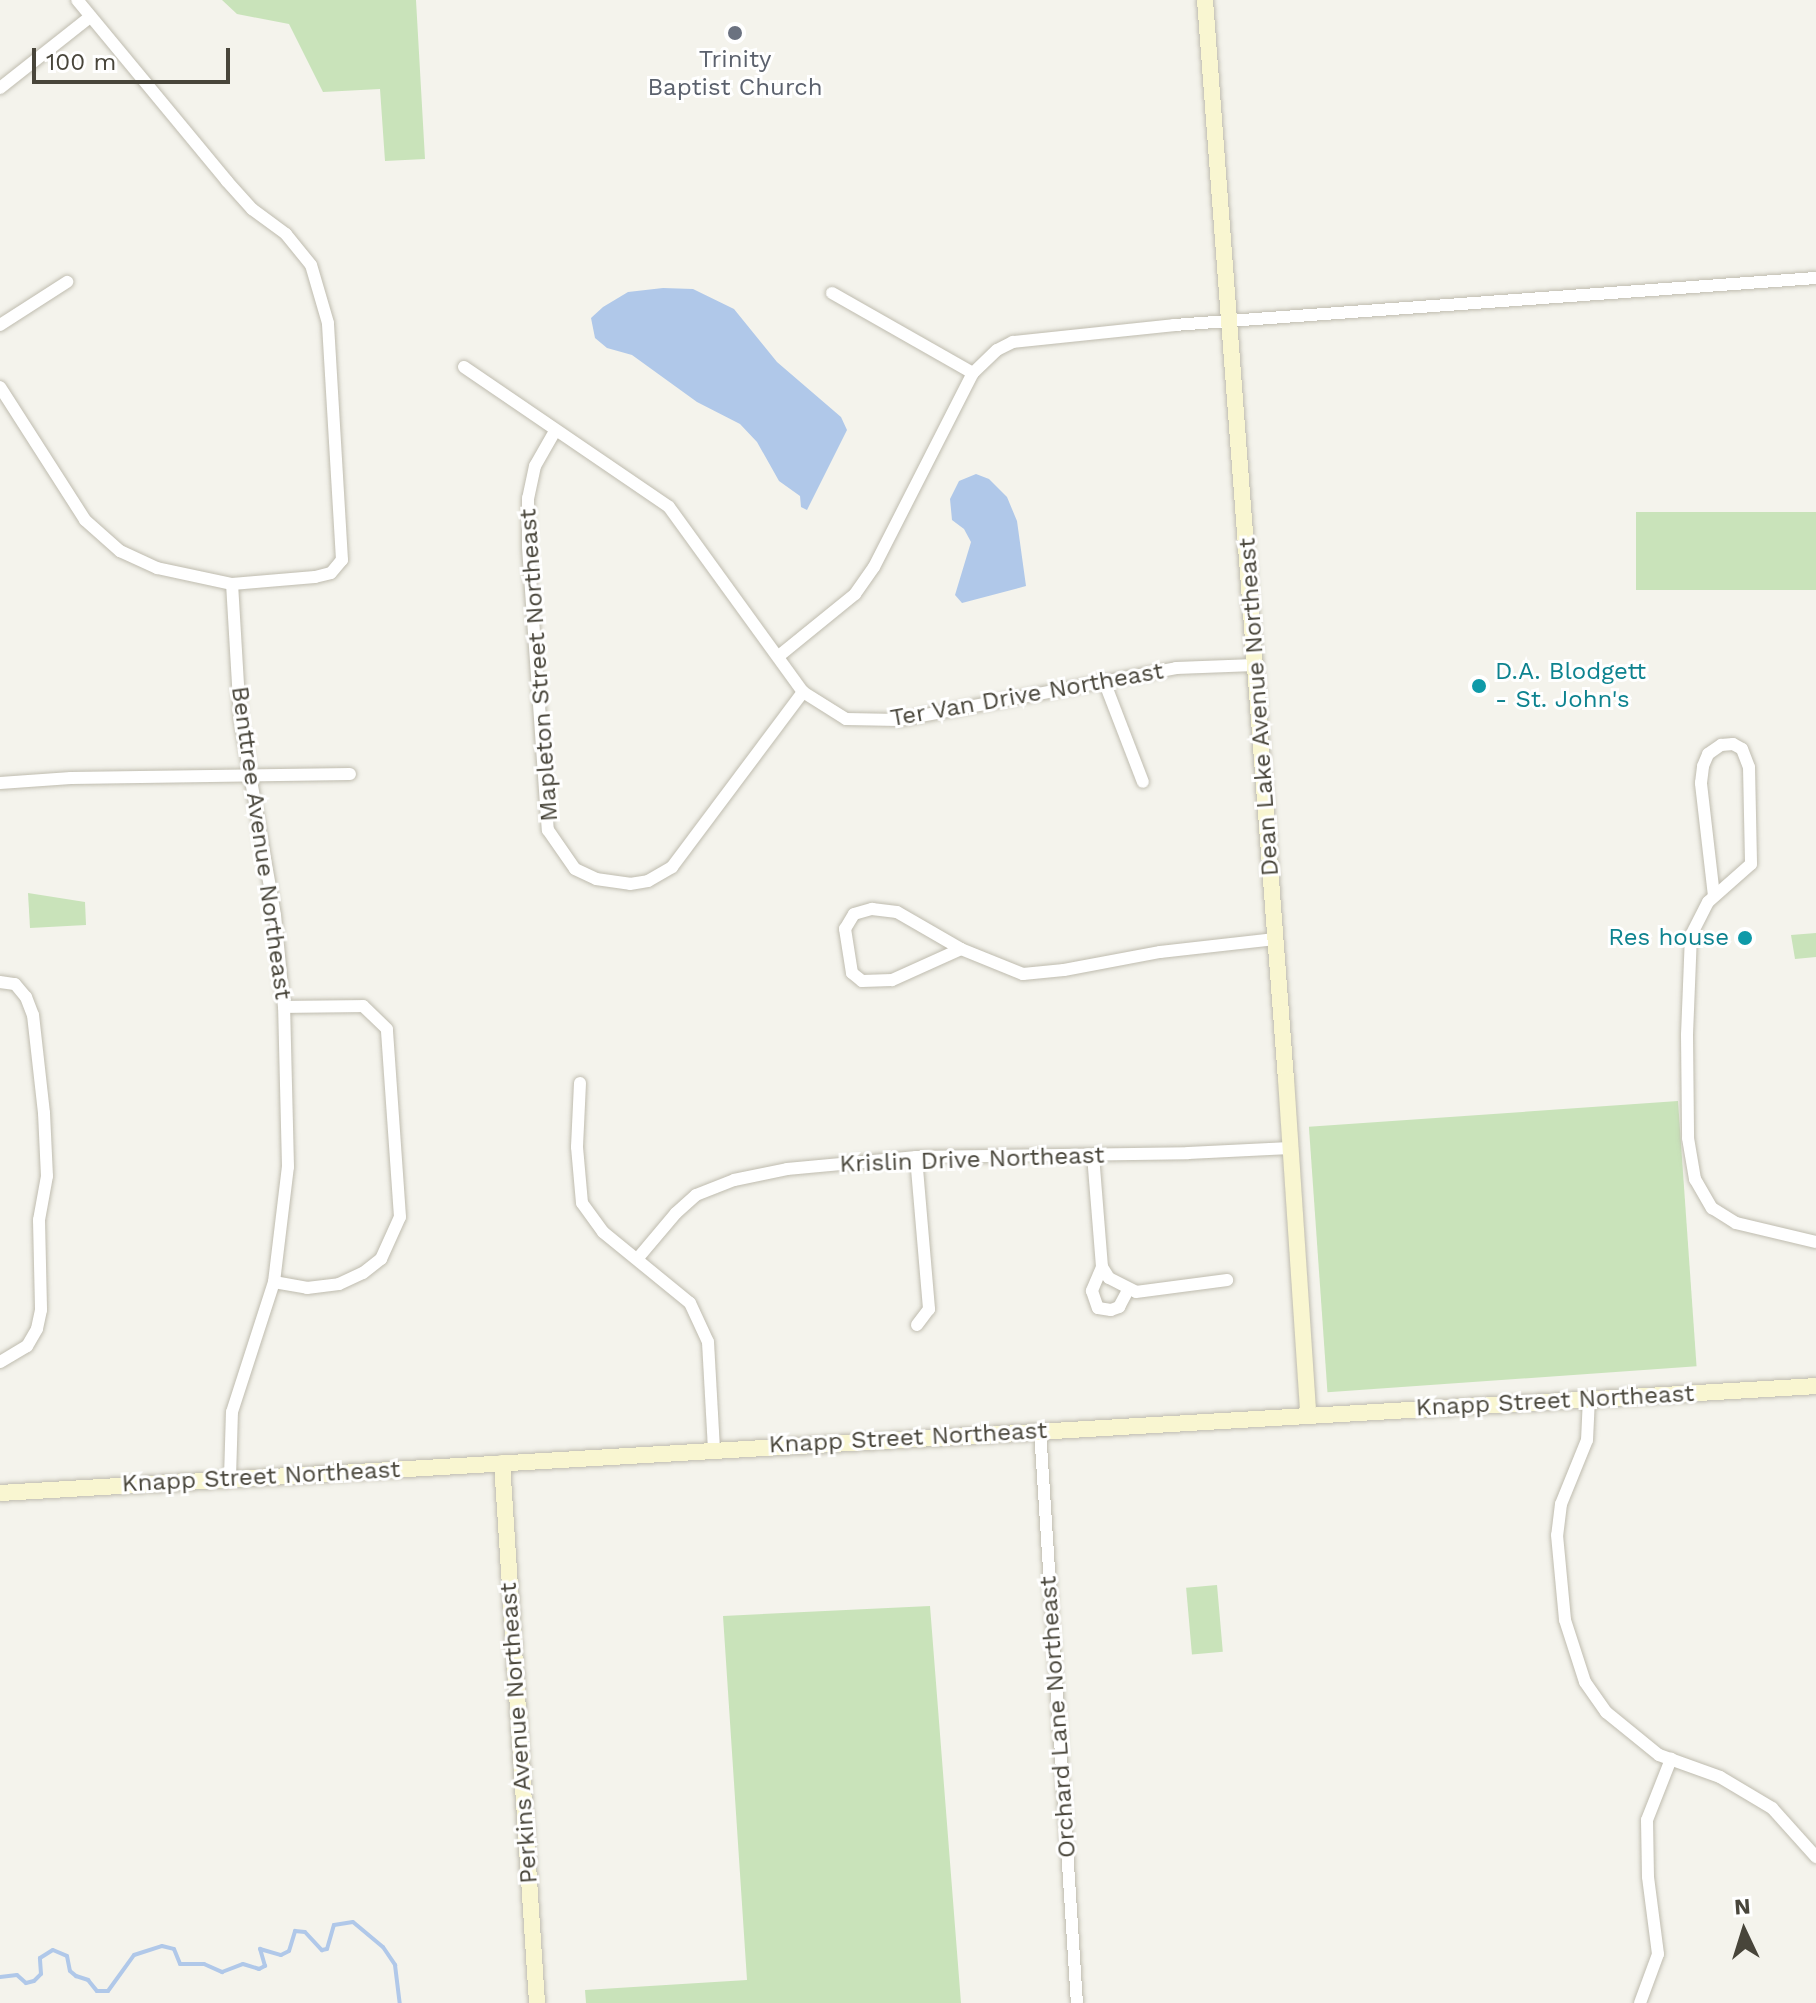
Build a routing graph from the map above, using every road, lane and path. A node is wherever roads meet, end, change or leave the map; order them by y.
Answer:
1 (77, 0) edge
2 (1205, 0) edge
3 (90, 17) junction
4 (0, 88) edge
5 (1816, 278) edge
6 (67, 282) dead end
7 (832, 293) dead end
8 (1231, 322) junction
9 (0, 325) edge
10 (464, 367) dead end
11 (973, 373) junction
12 (0, 387) edge
13 (555, 431) junction
14 (232, 584) junction
15 (780, 655) junction
16 (1255, 665) junction
17 (1104, 681) junction
18 (803, 692) junction
19 (350, 774) dead end
20 (252, 778) junction
21 (1143, 782) dead end
22 (0, 783) edge
23 (1714, 896) junction
24 (1275, 939) junction
25 (961, 949) junction
26 (0, 982) edge
27 (284, 1007) junction
28 (580, 1083) dead end
29 (1290, 1148) junction
30 (1093, 1155) junction
31 (916, 1157) junction
32 (1816, 1242) edge
33 (638, 1258) junction
34 (1102, 1267) junction
35 (1227, 1280) dead end
36 (274, 1282) junction
37 (1128, 1290) junction
38 (917, 1325) dead end
39 (0, 1362) edge
40 (1816, 1386) edge
41 (1589, 1398) junction
42 (1308, 1414) junction
43 (1040, 1430) junction
44 (714, 1449) junction
45 (502, 1463) junction
46 (230, 1478) junction
47 (0, 1493) edge
48 (1671, 1759) junction
49 (1816, 1857) edge
50 (537, 2003) edge
51 (1077, 2003) edge
52 (1640, 2003) edge

1 - 3 street
2 - 8 main road, Dean Lake Avenue Northeast
3 - 4 street
3 - 14 street
5 - 8 street
6 - 9 street
7 - 11 street
8 - 11 street
8 - 16 main road, Dean Lake Avenue Northeast
10 - 13 street, Ter Van Drive Northeast
11 - 15 street
12 - 14 street
13 - 15 street, Ter Van Drive Northeast
13 - 18 street, Mapleton Street Northeast
14 - 20 street, Benttree Avenue Northeast
15 - 18 street, Ter Van Drive Northeast
16 - 17 street, Ter Van Drive Northeast
16 - 24 main road, Dean Lake Avenue Northeast
17 - 18 street, Ter Van Drive Northeast
17 - 21 street
19 - 20 street
20 - 22 street
20 - 27 street, Benttree Avenue Northeast
23 - 23 street
23 - 32 street
24 - 25 street
24 - 29 main road, Dean Lake Avenue Northeast
25 - 25 street
26 - 39 street
27 - 36 street, Benttree Avenue Northeast
27 - 36 street
28 - 33 street
29 - 30 street, Krislin Drive Northeast
29 - 42 main road, Dean Lake Avenue Northeast
30 - 31 street, Krislin Drive Northeast
30 - 34 street
31 - 33 street, Krislin Drive Northeast
31 - 38 street
33 - 44 street
34 - 37 street
34 - 37 street
35 - 37 street
36 - 46 street, Benttree Avenue Northeast
40 - 41 main road, Knapp Street Northeast
41 - 42 main road, Knapp Street Northeast
41 - 48 street
42 - 43 main road, Knapp Street Northeast
43 - 44 main road, Knapp Street Northeast
43 - 51 street, Orchard Lane Northeast
44 - 45 main road, Knapp Street Northeast
45 - 46 main road, Knapp Street Northeast
45 - 50 main road, Perkins Avenue Northeast
46 - 47 main road, Knapp Street Northeast
48 - 49 street
48 - 52 street

